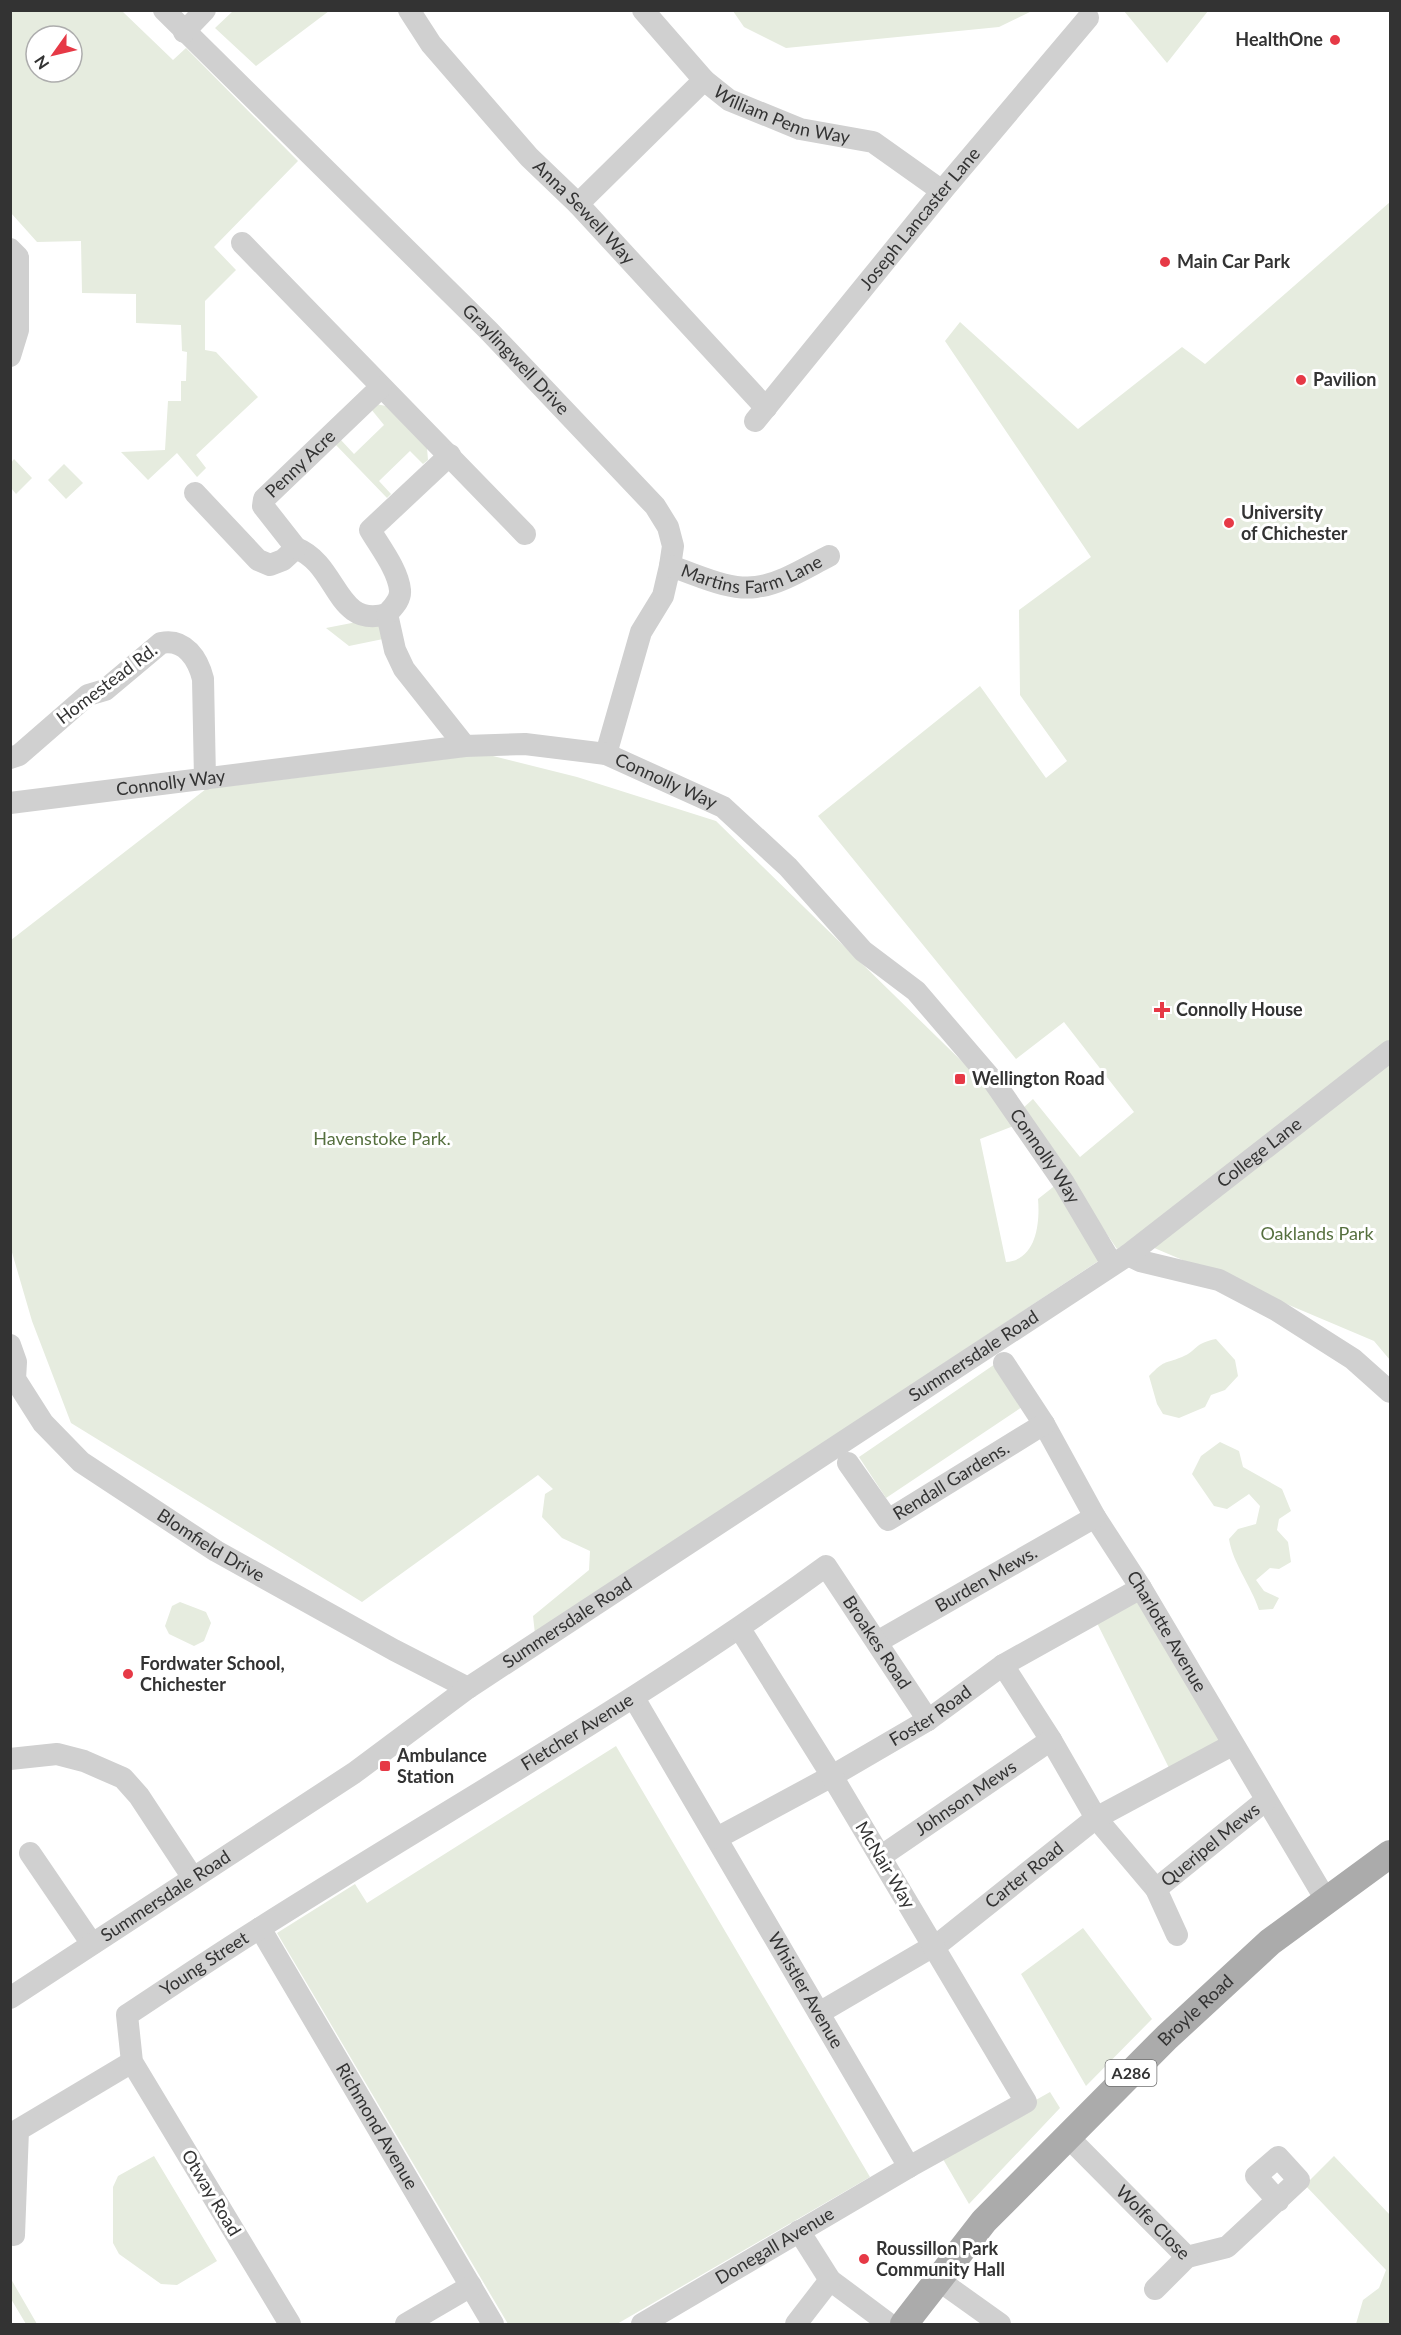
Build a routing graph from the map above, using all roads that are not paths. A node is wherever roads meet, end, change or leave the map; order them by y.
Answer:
1 (164, 10) edge
2 (205, 10) edge
3 (409, 10) edge
4 (643, 10) edge
5 (1088, 18) dead end
6 (184, 32) junction
7 (704, 80) junction
8 (942, 191) junction
9 (578, 204) junction
10 (242, 243) dead end
11 (10, 249) edge
12 (10, 356) edge
13 (381, 387) junction
14 (761, 415) joint
15 (450, 455) junction
16 (195, 493) dead end
17 (525, 534) dead end
18 (296, 548) junction
19 (830, 556) dead end
20 (670, 566) junction
21 (387, 614) junction
22 (465, 746) junction
23 (606, 754) junction
24 (10, 758) edge
25 (205, 779) junction
26 (10, 803) edge
27 (1390, 1052) edge
28 (1120, 1259) junction
29 (10, 1345) edge
30 (1004, 1363) dead end
31 (13, 1381) edge
32 (1390, 1392) edge
33 (1044, 1424) junction
34 (848, 1463) dead end
35 (1095, 1517) junction
36 (826, 1566) joint
37 (1141, 1588) junction
38 (740, 1629) junction
39 (877, 1642) junction
40 (1003, 1665) junction
41 (468, 1688) junction
42 (634, 1698) junction
43 (928, 1720) junction
44 (1051, 1740) junction
45 (1232, 1745) junction
46 (10, 1759) edge
47 (832, 1776) junction
48 (1266, 1800) junction
49 (1096, 1818) junction
50 (717, 1838) junction
51 (30, 1853) dead end
52 (1390, 1854) edge
53 (880, 1857) junction
54 (193, 1878) junction
55 (1156, 1889) junction
56 (323, 1890) joint
57 (1326, 1900) junction
58 (260, 1928) junction
59 (1176, 1935) dead end
60 (92, 1944) junction
61 (934, 1946) junction
62 (10, 1998) edge
63 (819, 2013) junction
64 (132, 2062) junction
65 (1067, 2136) junction
66 (909, 2168) junction
67 (1278, 2202) dead end
68 (799, 2231) junction
69 (14, 2235) dead end
70 (1187, 2257) junction
71 (937, 2279) junction
72 (830, 2280) junction
73 (471, 2286) junction
74 (1155, 2289) dead end
75 (290, 2325) edge
76 (406, 2325) edge
77 (493, 2325) edge
78 (642, 2325) edge
79 (796, 2325) edge
80 (889, 2325) edge
81 (904, 2325) edge
82 (1000, 2325) edge

1 - 6 street, Graylingwell Drive
2 - 6 street
3 - 9 street, Anna Sewell Way
4 - 7 street, William Penn Way
5 - 8 street, Joseph Lancaster Lane
6 - 20 street, Graylingwell Drive
7 - 8 street, William Penn Way
7 - 9 street
8 - 14 street, Joseph Lancaster Lane
9 - 14 street, Anna Sewell Way
10 - 13 street
11 - 12 street
13 - 15 street
13 - 18 street, Penny Acre
15 - 17 street
15 - 21 street
16 - 18 street
18 - 21 street, Penny Acre
19 - 20 street, Martins Farm Lane
20 - 23 street, Graylingwell Drive
21 - 22 street
22 - 23 street, Connolly Way
22 - 25 street, Connolly Way
23 - 28 street, Connolly Way
24 - 25 street, Homestead Rd.
25 - 26 street, Connolly Way
27 - 28 street, College Lane
28 - 32 street
28 - 41 street, Summersdale Road
29 - 31 street, Blomfield Drive
30 - 33 street, Charlotte Avenue
31 - 41 street, Blomfield Drive
33 - 34 street, Rendall Gardens.
33 - 35 street, Charlotte Avenue
35 - 37 street, Charlotte Avenue
35 - 39 street, Burden Mews.
36 - 38 street, Fletcher Avenue
36 - 39 street, Broakes Road
37 - 40 street, Foster Road
37 - 45 street, Charlotte Avenue
38 - 42 street, Fletcher Avenue
38 - 47 street, McNair Way
39 - 43 street, Broakes Road
40 - 43 street, Foster Road
40 - 44 street
41 - 54 street, Summersdale Road
42 - 50 street, Whistler Avenue
42 - 56 street, Fletcher Avenue
43 - 47 street, Foster Road
44 - 49 street
44 - 53 street, Johnson Mews
45 - 48 street, Charlotte Avenue
45 - 49 street, Carter Road
46 - 54 street
47 - 50 street, Foster Road
47 - 53 street, McNair Way
48 - 55 street, Queripel Mews
48 - 57 street, Charlotte Avenue
49 - 55 street, Queripel Mews
49 - 61 street, Carter Road
50 - 63 street, Whistler Avenue
51 - 60 street
52 - 57 main road, Broyle Road / A286
53 - 61 street, McNair Way
54 - 60 street, Summersdale Road
55 - 59 street, Queripel Mews
56 - 58 street, Young Street
57 - 65 main road, Broyle Road / A286
58 - 64 street, Young Street
58 - 73 street, Richmond Avenue
60 - 62 street, Summersdale Road
61 - 63 street, Carter Road
61 - 66 street, McNair Way
63 - 66 street, Whistler Avenue
64 - 69 street
64 - 75 street, Otway Road
65 - 70 street, Wolfe Close
65 - 71 main road, Broyle Road / A286
66 - 68 street, Donegall Avenue
67 - 70 street, Wolfe Close
68 - 72 street
68 - 78 street, Donegall Avenue
70 - 74 street
71 - 81 main road, Broyle Road / A286
71 - 82 street
72 - 79 street
72 - 80 street
73 - 76 street
73 - 77 street, Richmond Avenue

